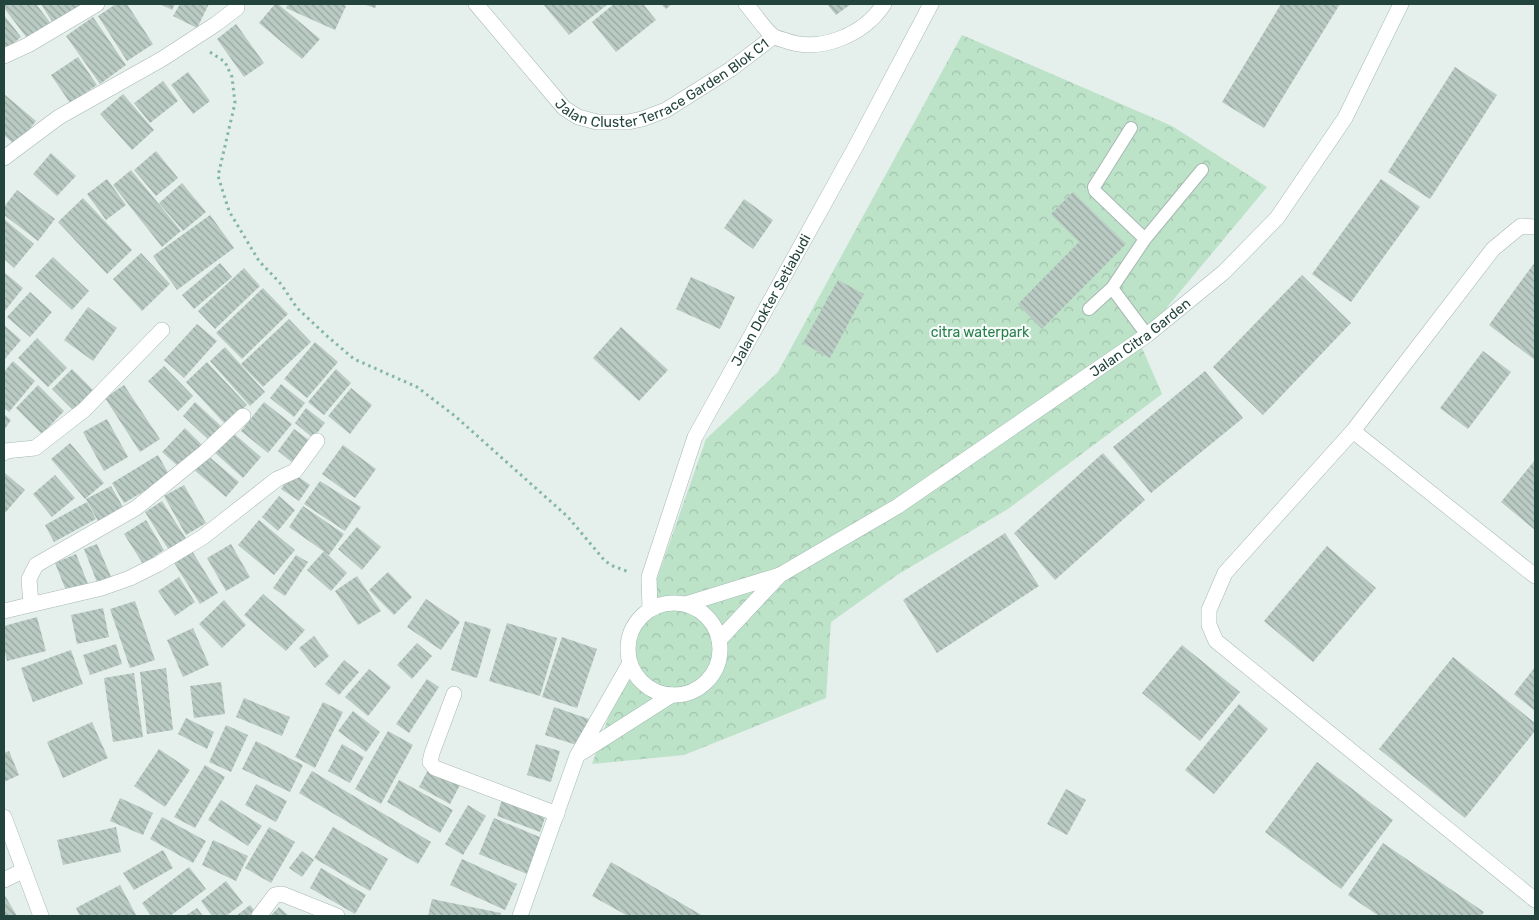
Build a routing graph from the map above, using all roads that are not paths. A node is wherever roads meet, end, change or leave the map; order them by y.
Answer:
1 (97, 4) edge
2 (476, 4) edge
3 (746, 4) edge
4 (884, 4) edge
5 (931, 4) edge
6 (1401, 4) edge
7 (237, 8) dead end
8 (773, 36) junction
9 (4, 56) edge
10 (1131, 128) dead end
11 (4, 158) edge
12 (1202, 170) dead end
13 (1535, 227) edge
14 (1145, 239) junction
15 (1112, 288) junction
16 (1089, 309) dead end
17 (162, 330) dead end
18 (1147, 336) junction
19 (243, 416) dead end
20 (1353, 431) junction
21 (317, 441) dead end
22 (4, 453) edge
23 (780, 575) junction
24 (1535, 576) edge
25 (32, 604) junction
26 (686, 604) junction
27 (650, 610) junction
28 (4, 611) edge
29 (719, 640) junction
30 (630, 663) junction
31 (454, 694) dead end
32 (672, 695) junction
33 (577, 756) junction
34 (557, 814) junction
35 (4, 817) edge
36 (24, 870) junction
37 (4, 880) edge
38 (1535, 900) edge
39 (41, 916) edge
40 (259, 916) edge
41 (337, 916) edge
42 (520, 916) edge

1 - 9 street
2 - 8 street, Jalan Cluster Terrace Garden Blok C1
3 - 8 street
4 - 8 street
5 - 27 street, Jalan Dokter Setiabudi
6 - 18 street, Jalan Citra Garden
7 - 11 street
10 - 14 lane
12 - 14 lane
13 - 20 street
14 - 15 lane
15 - 16 lane
15 - 18 lane
17 - 22 street
18 - 23 street, Jalan Citra Garden
19 - 25 street
20 - 24 street
20 - 38 street
21 - 25 street
23 - 26 street, Jalan Citra Garden
23 - 29 street, Jalan Citra Garden
25 - 28 street
26 - 27 street
26 - 29 street
27 - 30 street
29 - 32 street
30 - 32 street
30 - 33 street
31 - 34 street
32 - 33 street
33 - 34 street
34 - 42 street
35 - 36 street
36 - 37 street
36 - 39 street
40 - 41 street

